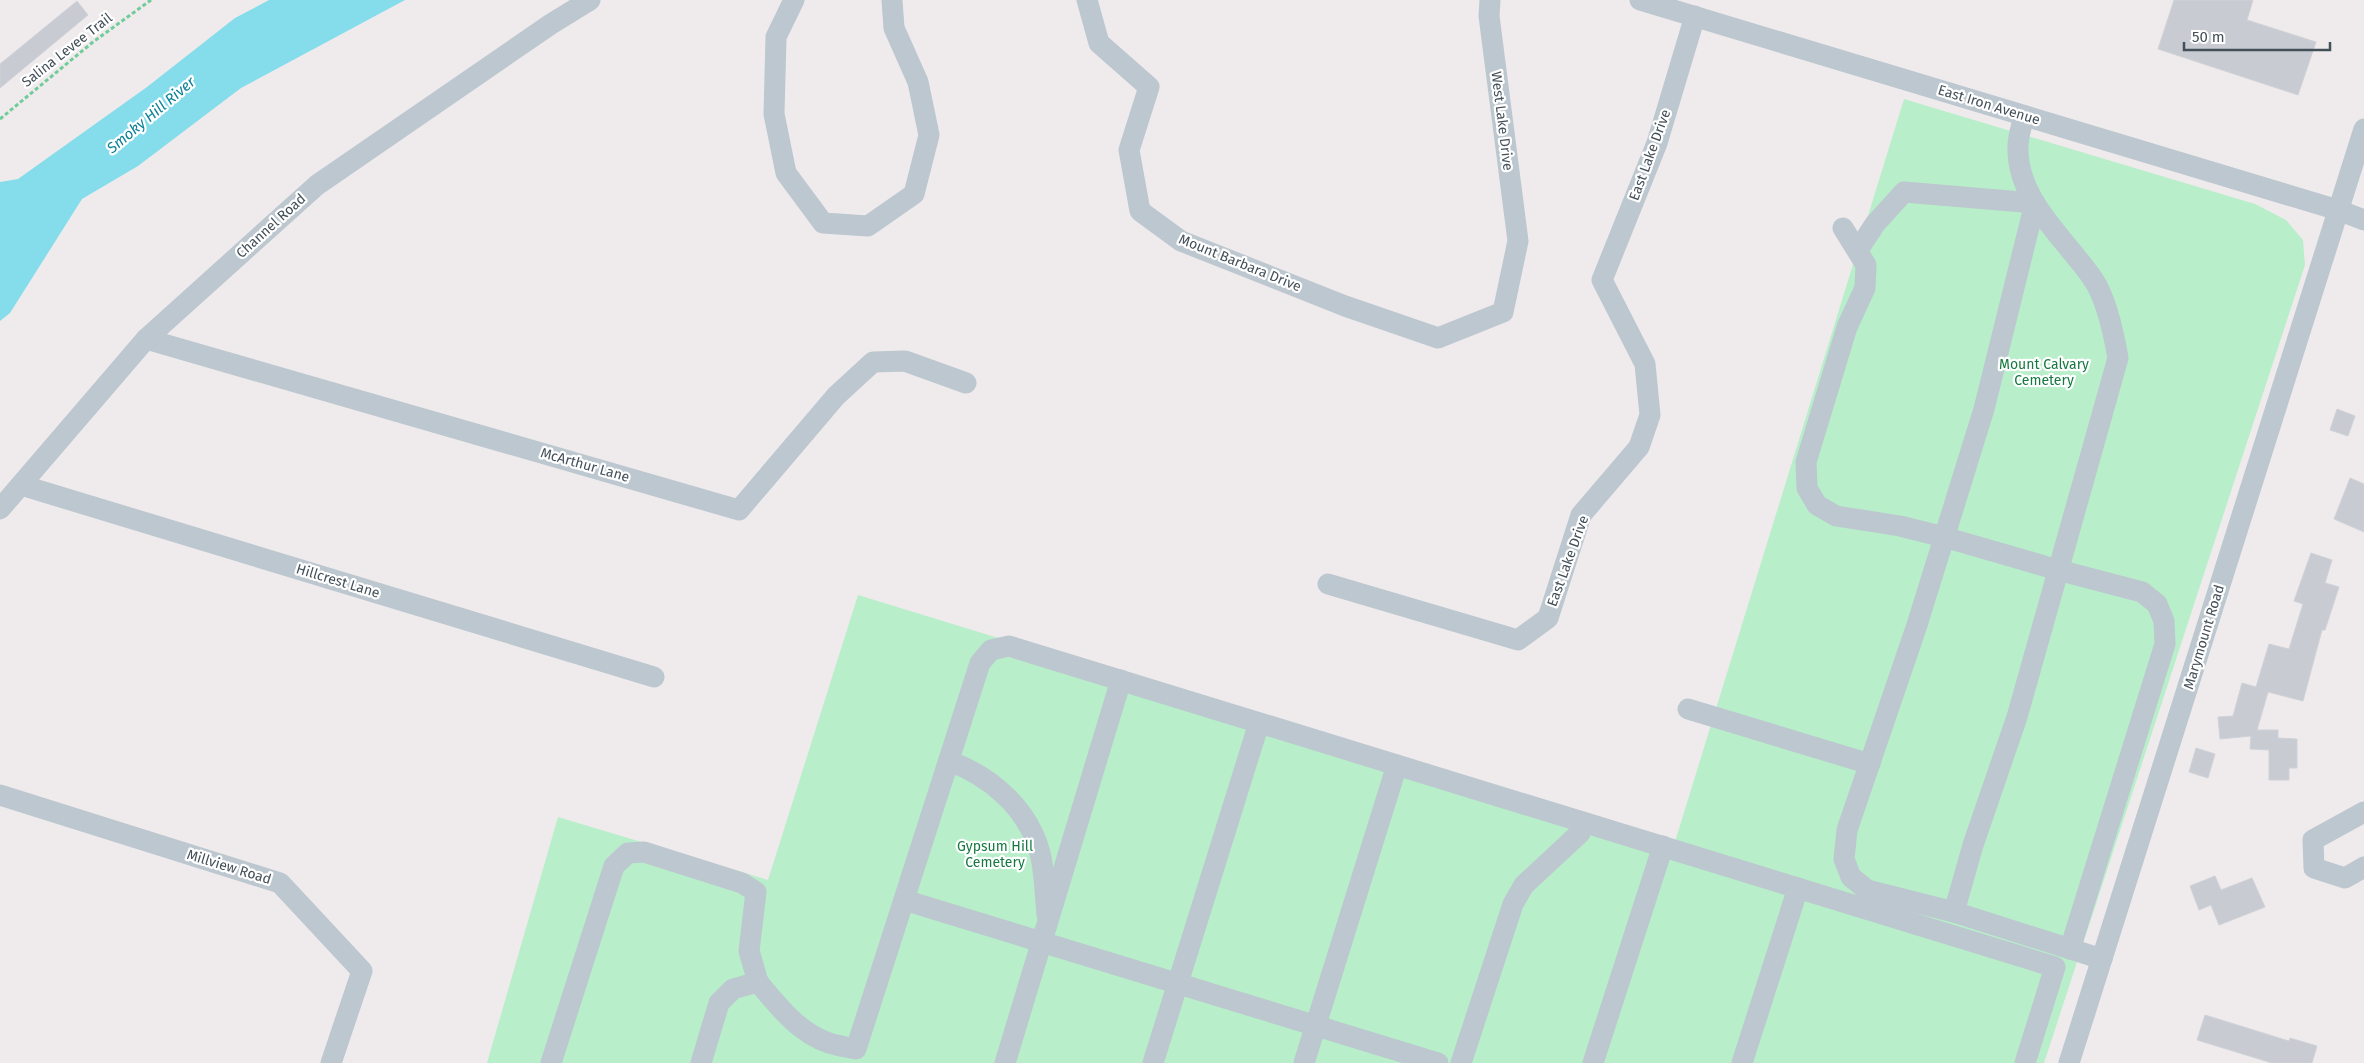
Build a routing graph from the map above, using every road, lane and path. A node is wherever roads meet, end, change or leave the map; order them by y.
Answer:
1 (150, 0) edge
2 (590, 0) edge
3 (794, 0) edge
4 (892, 0) edge
5 (1087, 0) edge
6 (1490, 0) edge
7 (1640, 0) edge
8 (1695, 16) junction
9 (2024, 116) junction
10 (0, 119) edge
11 (2364, 129) edge
12 (2034, 203) junction
13 (2338, 210) junction
14 (2364, 220) edge
15 (1843, 228) dead end
16 (1518, 241) joint
17 (1858, 250) junction
18 (146, 339) junction
19 (966, 383) dead end
20 (21, 485) junction
21 (0, 509) edge
22 (1944, 536) junction
23 (2058, 570) junction
24 (1328, 584) dead end
25 (654, 677) dead end
26 (1121, 680) junction
27 (1688, 709) dead end
28 (1259, 723) junction
29 (948, 761) junction
30 (1870, 764) junction
31 (1397, 765) junction
32 (0, 795) edge
33 (2364, 812) edge
34 (1580, 833) dead end
35 (1663, 846) junction
36 (2364, 867) edge
37 (1798, 888) junction
38 (904, 900) junction
39 (1954, 912) junction
40 (1045, 934) junction
41 (2070, 949) junction
42 (2102, 959) junction
43 (758, 982) junction
44 (1178, 984) junction
45 (1316, 1026) junction
46 (854, 1056) edge
47 (331, 1063) edge
48 (551, 1063) edge
49 (700, 1063) edge
50 (1005, 1063) edge
51 (1153, 1063) edge
52 (1304, 1063) edge
53 (1438, 1063) edge
54 (1461, 1063) edge
55 (1594, 1063) edge
56 (1742, 1063) edge
57 (2025, 1063) edge
58 (2069, 1063) edge

1 - 10 path, Salina Levee Trail
2 - 18 street, Channel Road
3 - 4 street
5 - 16 street, Mount Barbara Drive
6 - 16 street, West Lake Drive
7 - 8 street, East Iron Avenue
8 - 9 street, East Iron Avenue
8 - 24 street, East Lake Drive
9 - 12 street
9 - 13 street, East Iron Avenue
11 - 13 street, Marymount Road
12 - 17 street
12 - 22 street
12 - 23 street
13 - 14 street, East Iron Avenue
13 - 42 street, Marymount Road
15 - 17 street
17 - 22 street
18 - 19 street, McArthur Lane
18 - 20 street, Channel Road
20 - 21 street, Channel Road
20 - 25 street, Hillcrest Lane
22 - 23 street
22 - 30 street
23 - 39 street
23 - 41 street
26 - 28 street
26 - 29 street
26 - 40 street
27 - 30 street
28 - 31 street
28 - 44 street
29 - 38 street
29 - 40 street
30 - 39 street
31 - 35 street
31 - 45 street
32 - 47 street, Millview Road
33 - 36 street
34 - 54 street
35 - 37 street
35 - 55 street
37 - 56 street
37 - 57 street
38 - 40 street
38 - 46 street
39 - 41 street
40 - 44 street
40 - 50 street
41 - 42 street
42 - 58 street, Marymount Road
43 - 46 street
43 - 48 street
43 - 49 street
44 - 45 street
44 - 51 street
45 - 52 street
45 - 53 street

